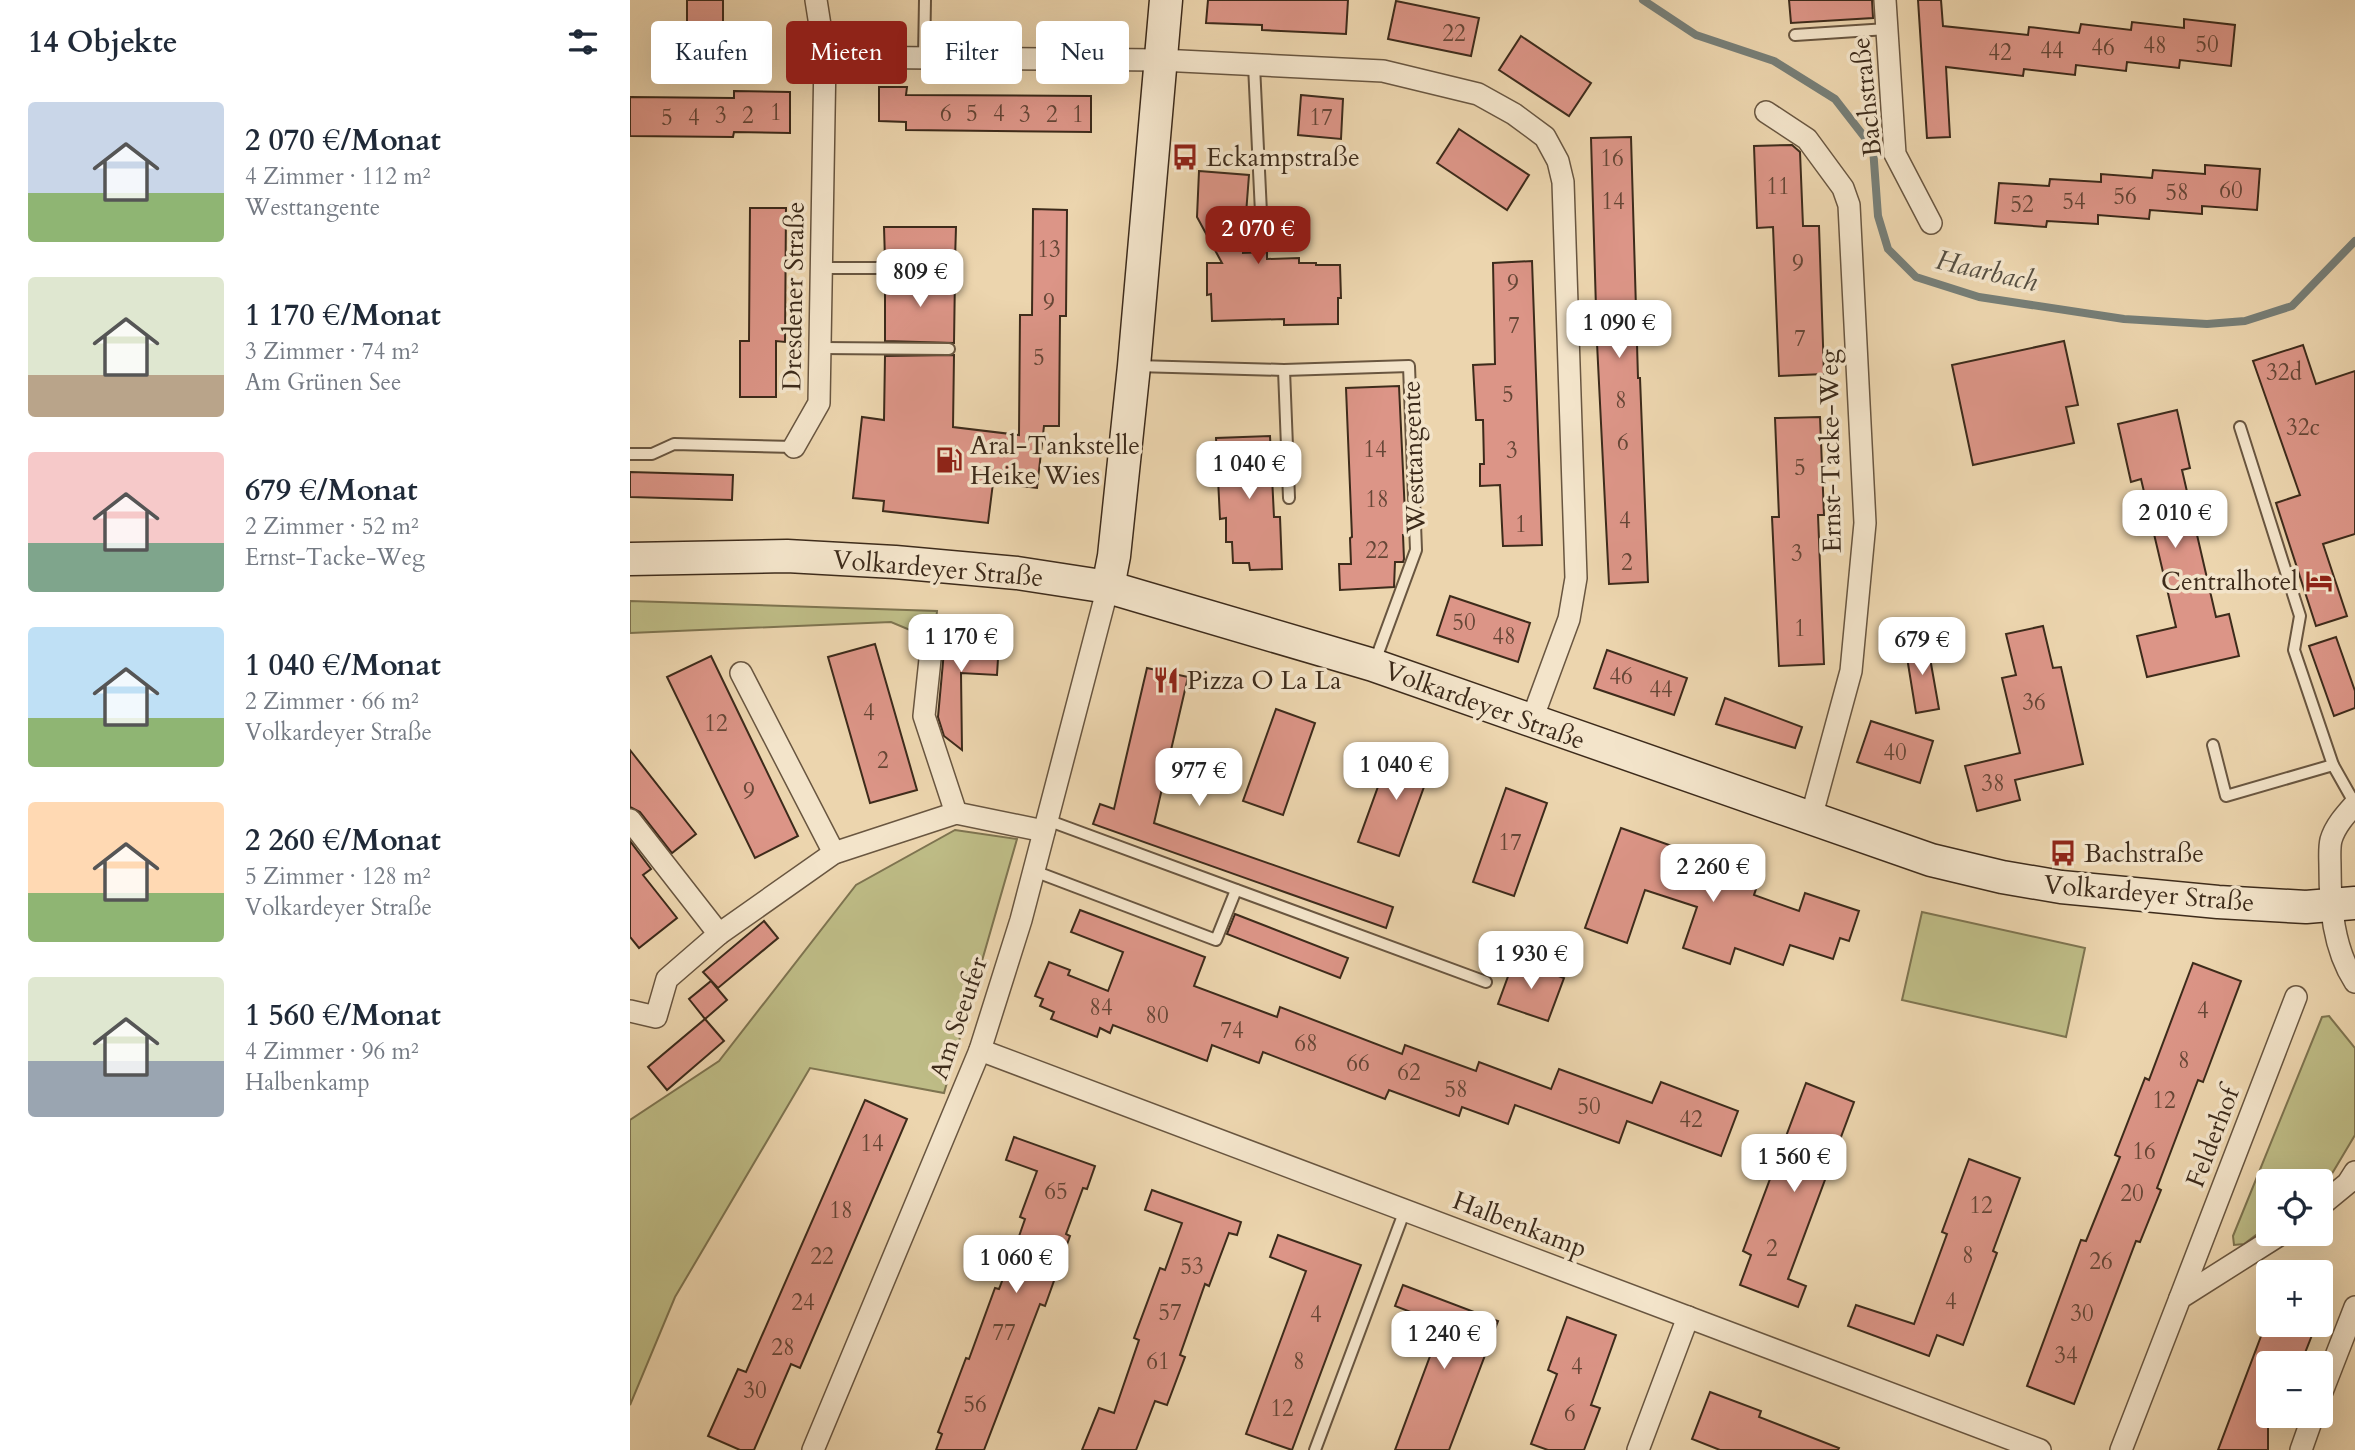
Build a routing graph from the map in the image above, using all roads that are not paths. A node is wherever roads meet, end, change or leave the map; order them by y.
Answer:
1 (816, 0) edge
2 (925, 0) edge
3 (1166, 0) edge
4 (1885, 0) edge
5 (819, 21) edge
6 (925, 21) edge
7 (1887, 29) junction
8 (1795, 35) dead end
9 (1022, 59) edge
10 (1160, 60) junction
11 (1254, 65) junction
12 (825, 84) edge
13 (1766, 112) dead end
14 (1931, 223) dead end
15 (1262, 234) dead end
16 (822, 268) junction
17 (950, 268) dead end
18 (821, 348) junction
19 (949, 349) dead end
20 (1133, 366) junction
21 (1284, 370) junction
22 (2240, 427) dead end
23 (794, 447) joint
24 (630, 454) edge
25 (1289, 498) dead end
26 (630, 559) edge
27 (1108, 587) junction
28 (931, 650) dead end
29 (1373, 665) junction
30 (741, 673) dead end
31 (1531, 722) junction
32 (2213, 745) dead end
33 (2333, 765) junction
34 (2355, 804) edge
35 (956, 813) junction
36 (1811, 818) junction
37 (630, 820) edge
38 (1045, 825) junction
39 (834, 853) junction
40 (1034, 870) junction
41 (1236, 890) junction
42 (2343, 905) edge
43 (719, 934) junction
44 (1486, 982) dead end
45 (2355, 982) edge
46 (2296, 997) dead end
47 (630, 1011) edge
48 (980, 1050) junction
49 (2355, 1172) edge
50 (2333, 1195) edge
51 (1405, 1210) junction
52 (2262, 1246) edge
53 (2180, 1298) junction
54 (2355, 1307) edge
55 (1688, 1317) junction
56 (2333, 1364) edge
57 (2309, 1428) edge
58 (813, 1450) edge
59 (1315, 1450) edge
60 (1639, 1450) edge
61 (2040, 1450) edge
62 (2121, 1450) edge
63 (2301, 1450) edge

1 - 5 street, Dresdener Straße
2 - 6 lane
3 - 10 main road
4 - 7 street, Bachstraße
7 - 8 lane
7 - 14 street, Bachstraße
9 - 10 street
10 - 11 street
10 - 20 main road
11 - 15 lane
11 - 31 street
12 - 16 street, Dresdener Straße
13 - 36 street, Ernst-Tacke-Weg
16 - 17 lane
16 - 18 street, Dresdener Straße
18 - 19 lane
18 - 23 street, Dresdener Straße
20 - 21 lane, Westtangente
20 - 27 main road
21 - 25 lane
21 - 29 lane, Westtangente
22 - 33 lane
23 - 24 lane, Dresdener Straße
26 - 27 main road, Volkardeyer Straße
27 - 29 main road, Volkardeyer Straße
27 - 38 street, Am Seeufer
28 - 35 street
29 - 31 main road, Volkardeyer Straße
30 - 39 street
31 - 36 main road, Volkardeyer Straße
32 - 33 lane
33 - 34 lane
34 - 42 street
35 - 38 street
35 - 39 street
36 - 42 main road, Volkardeyer Straße
37 - 43 street
38 - 40 street, Am Seeufer
38 - 41 lane
39 - 43 street
40 - 41 lane
40 - 48 street, Am Seeufer
41 - 44 lane
42 - 45 street
43 - 47 street
46 - 53 street, Felderhof
48 - 51 street, Halbenkamp
48 - 58 street, Am Seeufer
49 - 50 street
51 - 55 street, Halbenkamp
51 - 59 lane
52 - 53 street
53 - 62 street, Felderhof
54 - 56 street
55 - 60 street
55 - 61 street, Halbenkamp
57 - 63 street

